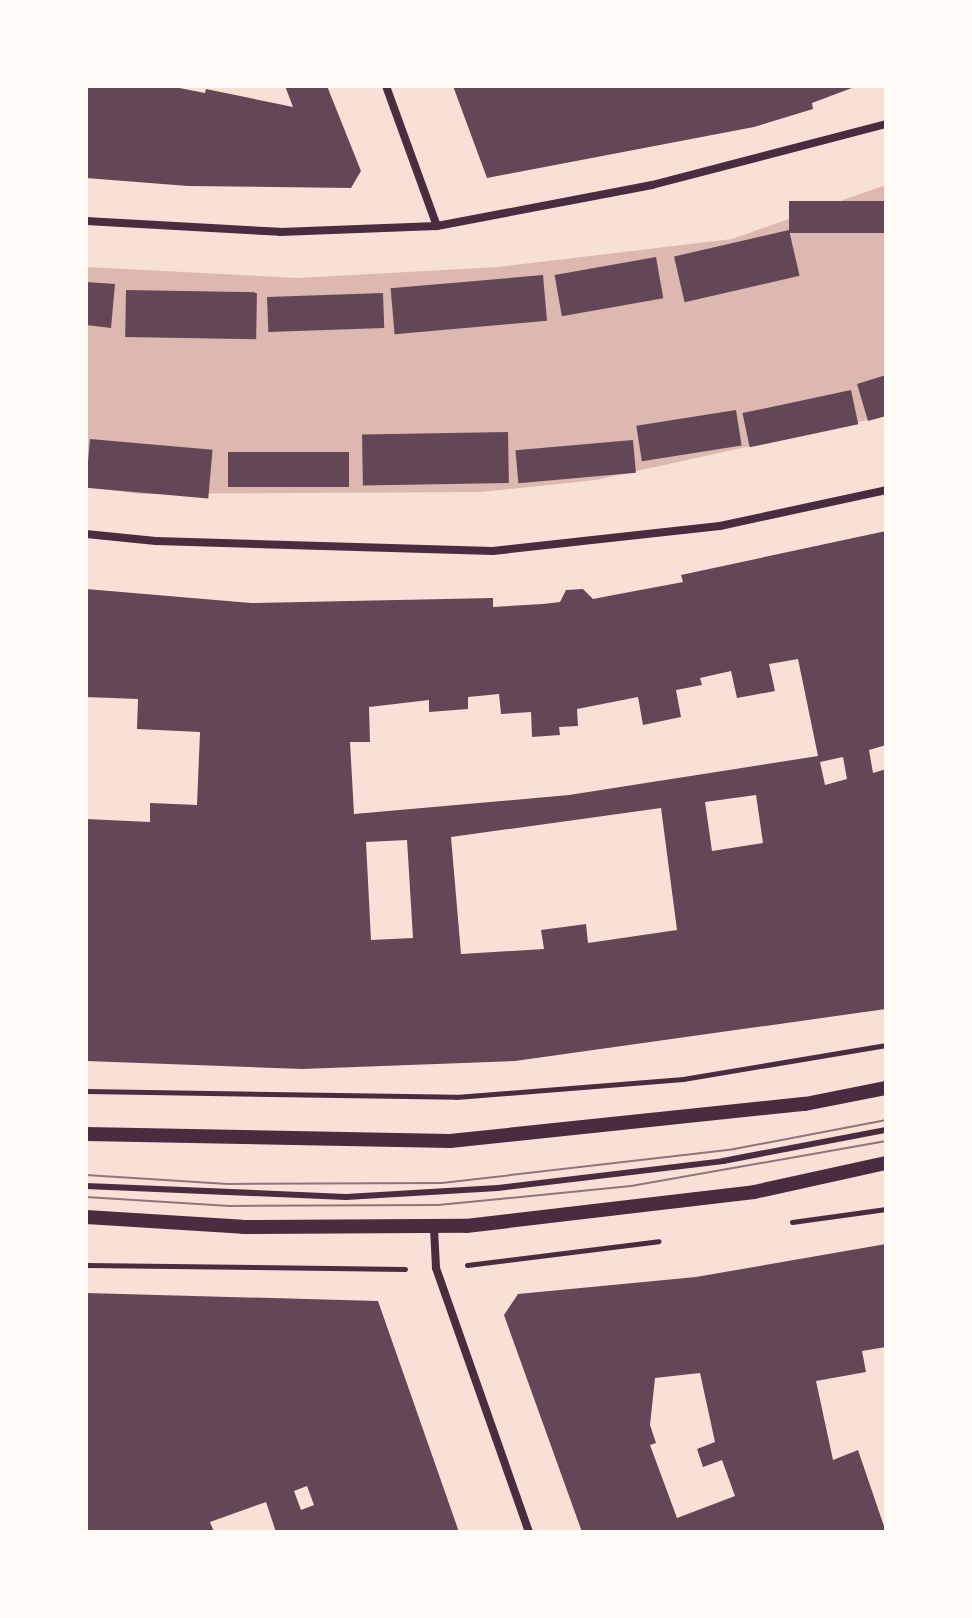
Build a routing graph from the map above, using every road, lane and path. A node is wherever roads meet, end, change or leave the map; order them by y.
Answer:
1 (386, 86) edge
2 (886, 124) edge
3 (86, 221) edge
4 (437, 226) junction
5 (886, 490) edge
6 (86, 534) edge
7 (886, 1045) edge
8 (886, 1088) edge
9 (86, 1091) edge
10 (886, 1130) edge
11 (86, 1134) edge
12 (886, 1163) edge
13 (86, 1186) edge
14 (86, 1217) edge
15 (434, 1228) junction
16 (529, 1532) edge

1 - 4 street
2 - 4 street
3 - 4 street
5 - 6 street
7 - 9 path
8 - 11 street
10 - 13 lane
12 - 15 street
14 - 15 street
15 - 16 street

